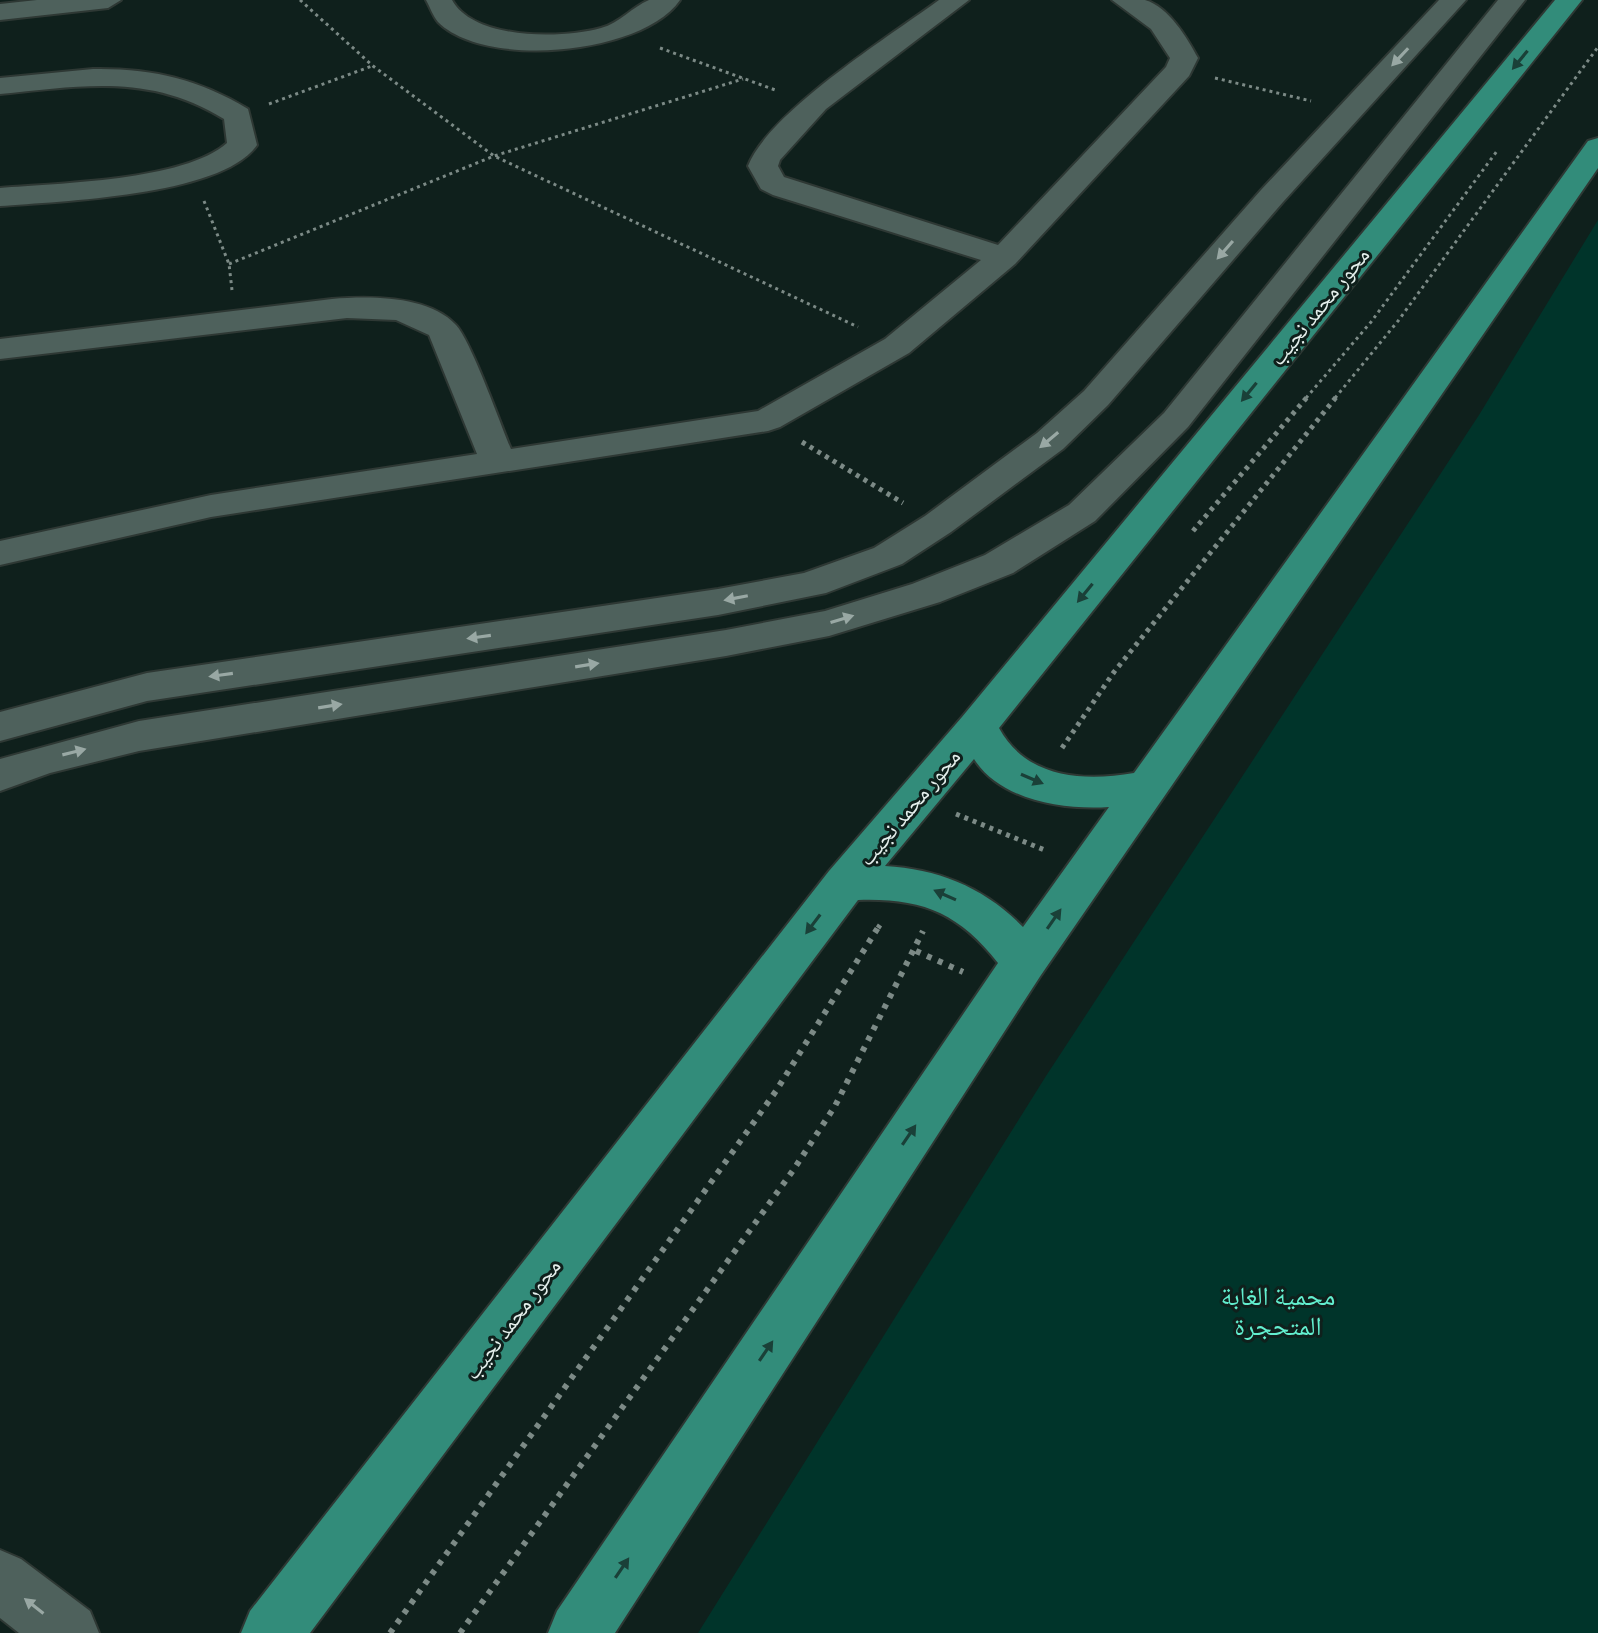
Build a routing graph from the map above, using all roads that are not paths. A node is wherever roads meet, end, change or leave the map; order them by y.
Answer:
1 (108, 0) edge
2 (439, 0) edge
3 (667, 0) edge
4 (956, 0) edge
5 (1125, 0) edge
6 (1453, 0) edge
7 (1512, 0) edge
8 (1569, 0) edge
9 (0, 12) edge
10 (0, 86) edge
11 (1598, 147) edge
12 (0, 197) edge
13 (1004, 257) junction
14 (0, 349) edge
15 (499, 463) junction
16 (0, 553) edge
17 (0, 727) edge
18 (977, 727) junction
19 (0, 776) edge
20 (1146, 786) junction
21 (845, 883) junction
22 (1024, 962) junction
23 (0, 1580) edge
24 (68, 1633) edge
25 (272, 1633) edge
26 (579, 1633) edge

1 - 9 street
2 - 3 street
4 - 13 street
5 - 13 street
6 -> 17 street
19 -> 7 street
8 -> 18 main road, محور محمد نجيب
10 - 12 street
11 - 20 main road
13 - 15 street
14 - 15 street
15 - 16 street
18 -> 20 main road
18 - 21 main road, محور محمد نجيب
22 -> 20 main road
22 -> 21 main road
21 -> 25 main road, محور محمد نجيب
26 -> 22 main road
24 -> 23 street

